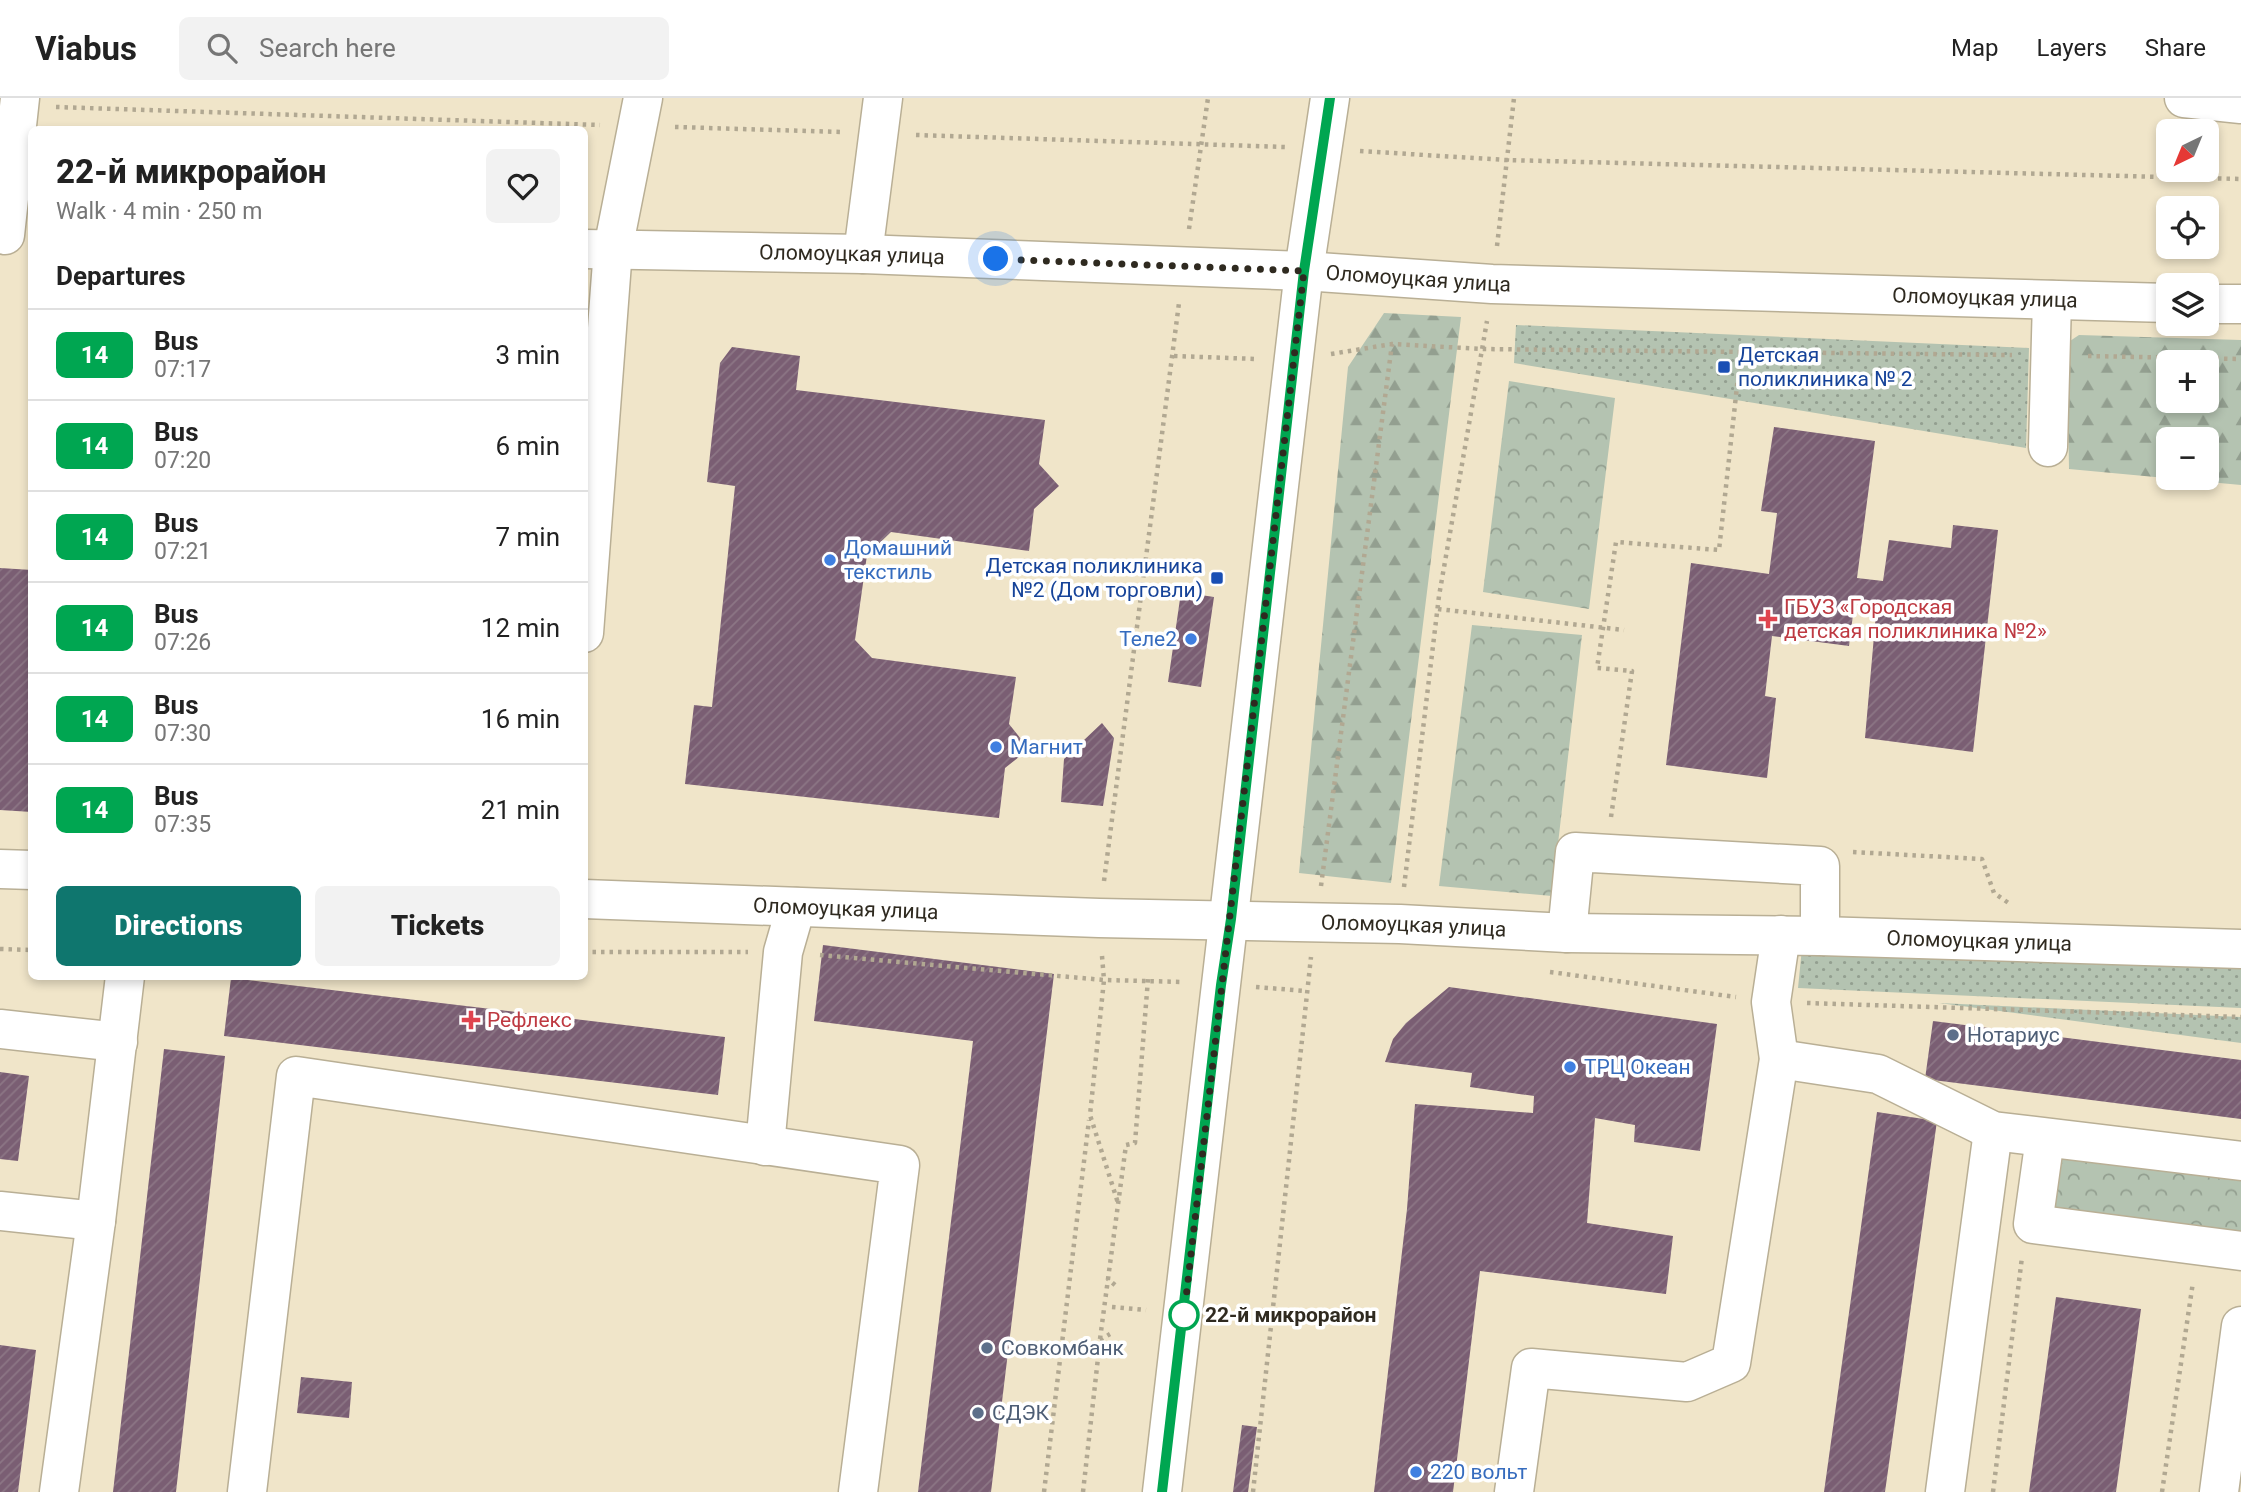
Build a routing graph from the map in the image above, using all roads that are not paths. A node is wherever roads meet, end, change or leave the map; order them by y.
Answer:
1 (1330, 98) edge
2 (2185, 98) edge
3 (20, 102) edge
4 (2241, 104) edge
5 (640, 112) edge
6 (881, 116) edge
7 (12, 235) edge
8 (598, 249) edge
9 (863, 254) junction
10 (1304, 271) junction
11 (2052, 300) junction
12 (2156, 303) edge
13 (2219, 303) edge
14 (2241, 304) edge
15 (2048, 447) dead end
16 (588, 523) edge
17 (0, 869) edge
18 (28, 870) edge
19 (588, 899) edge
20 (796, 907) junction
21 (1231, 919) junction
22 (1567, 933) junction
23 (1781, 935) junction
24 (1819, 936) junction
25 (2241, 949) edge
26 (125, 980) edge
27 (0, 1029) edge
28 (118, 1042) junction
29 (1779, 1059) junction
30 (1993, 1131) junction
31 (2045, 1138) junction
32 (765, 1146) junction
33 (2241, 1161) edge
34 (0, 1211) edge
35 (96, 1221) junction
36 (2241, 1251) edge
37 (2241, 1326) edge
38 (59, 1492) edge
39 (247, 1492) edge
40 (859, 1492) edge
41 (1162, 1492) edge
42 (1514, 1492) edge
43 (1945, 1492) edge
44 (2219, 1492) edge

1 - 10 street
2 - 4 street
3 - 7 street
5 - 8 street
6 - 9 street
8 - 9 street, Оломоуцкая улица
8 - 16 street
9 - 10 street, Оломоуцкая улица
10 - 11 street, Оломоуцкая улица
10 - 21 street
11 - 12 street, Оломоуцкая улица
11 - 15 street
13 - 14 street
17 - 18 street
19 - 20 street, Оломоуцкая улица
20 - 21 street, Оломоуцкая улица
20 - 32 street
21 - 22 street, Оломоуцкая улица
21 - 41 street
22 - 23 street, Оломоуцкая улица
22 - 24 street
23 - 24 street, Оломоуцкая улица
23 - 29 street
24 - 25 street, Оломоуцкая улица
26 - 28 street
27 - 28 street
28 - 35 street
29 - 30 street
29 - 42 street
30 - 31 street
30 - 43 street
31 - 33 street
31 - 36 street
32 - 39 street
32 - 40 street
34 - 35 street
35 - 38 street
37 - 44 street

